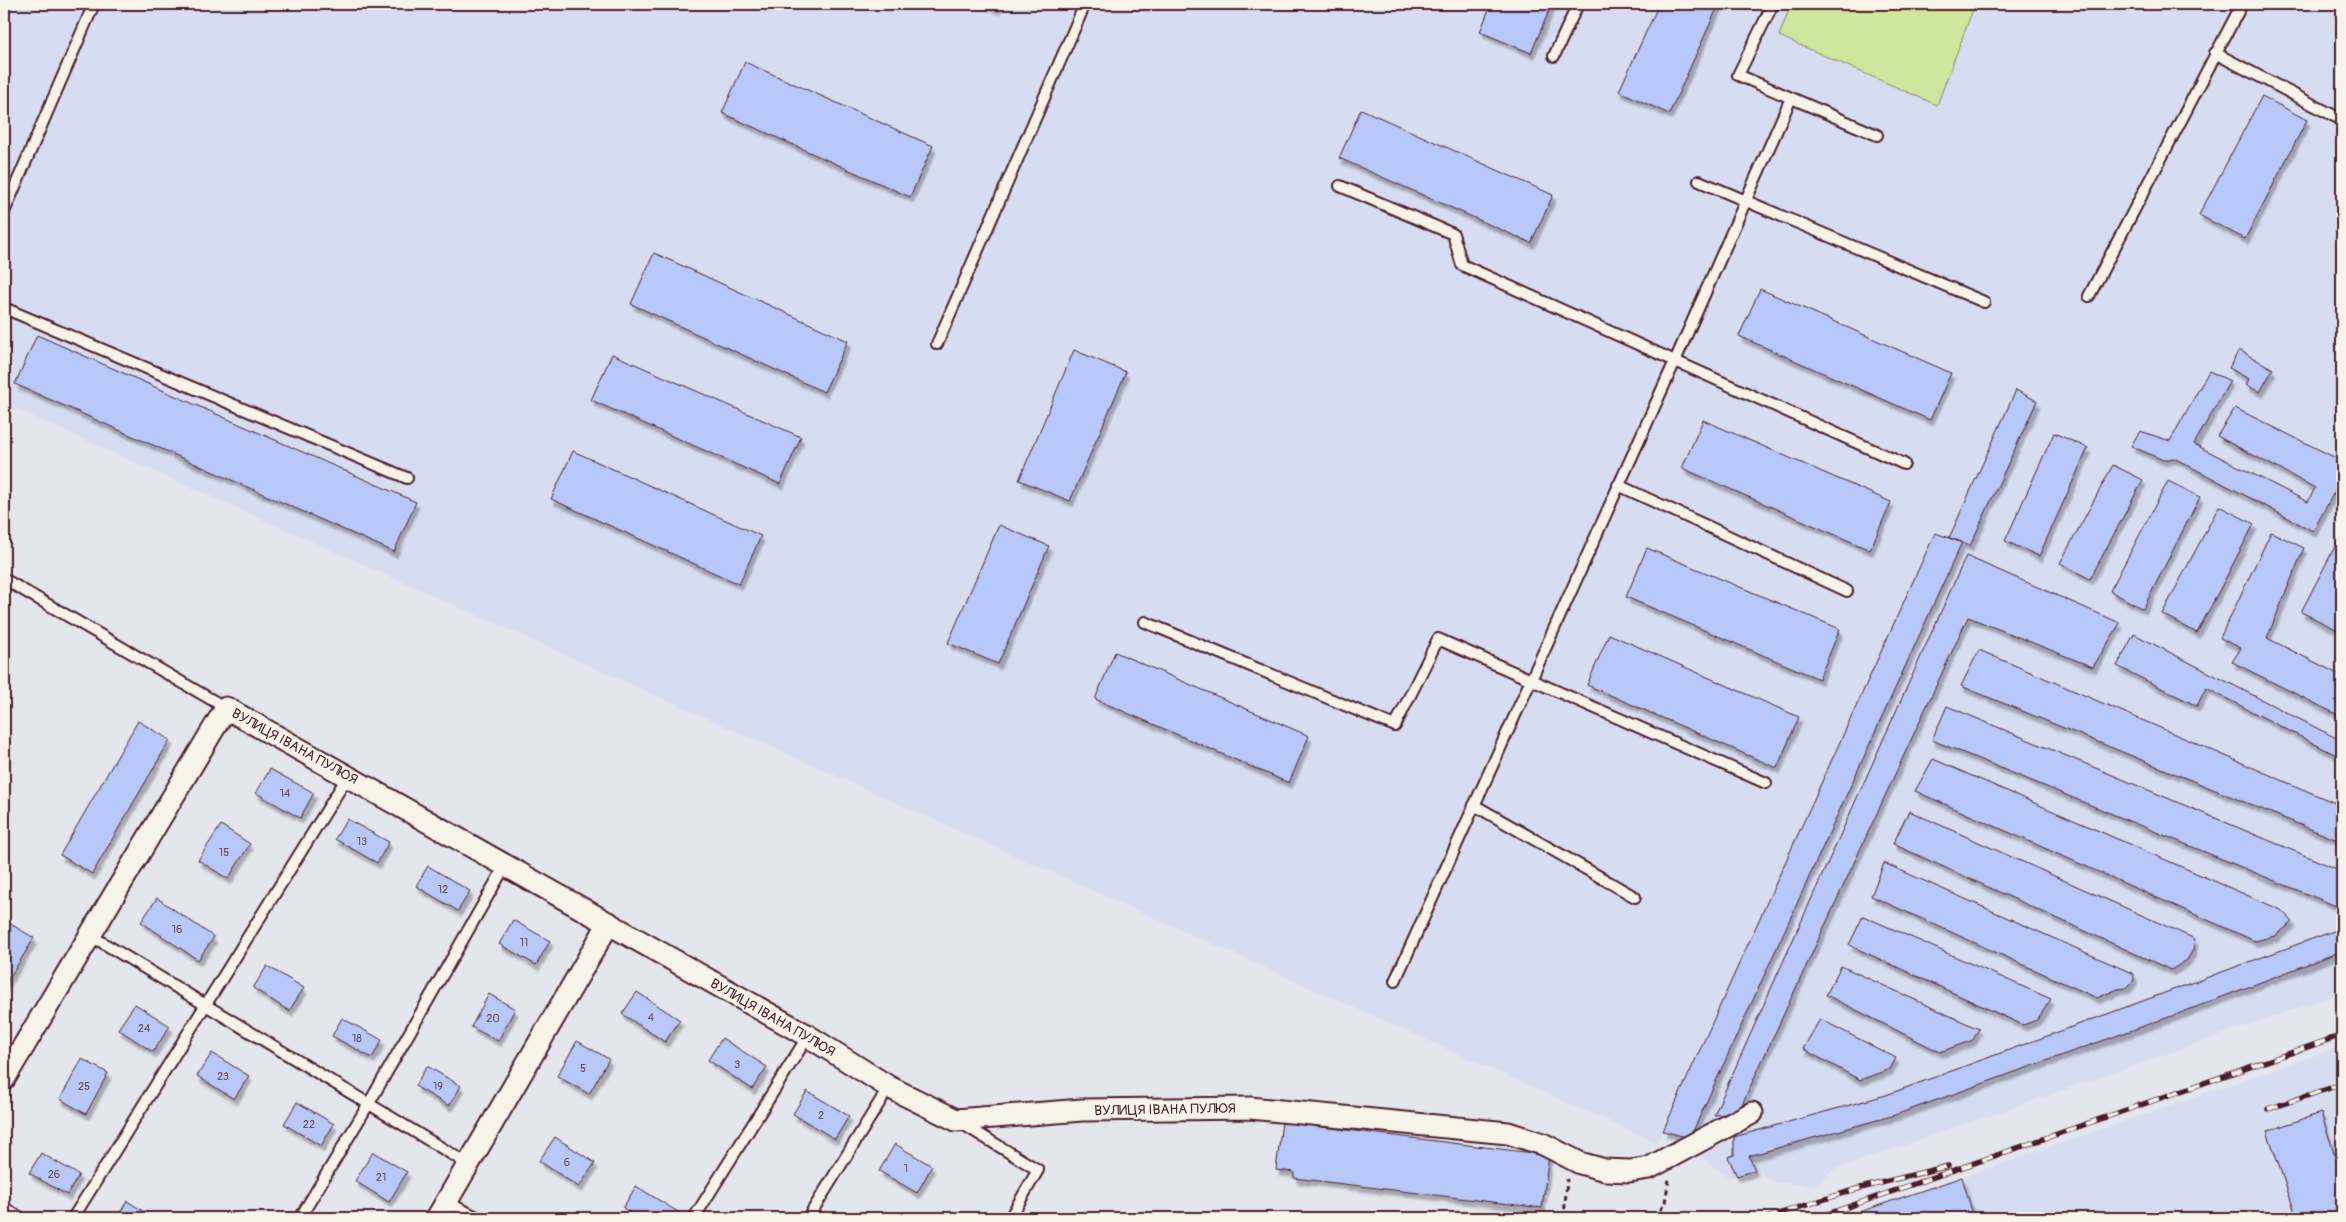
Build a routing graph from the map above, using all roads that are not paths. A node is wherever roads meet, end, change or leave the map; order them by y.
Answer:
1 (94, 4) edge
2 (1085, 4) edge
3 (1578, 4) edge
4 (1773, 4) edge
5 (2242, 4) edge
6 (2215, 53) junction
7 (1554, 56) dead end
8 (1791, 98) junction
9 (2342, 120) edge
10 (1877, 136) dead end
11 (1699, 181) dead end
12 (1340, 186) dead end
13 (1746, 200) junction
14 (4, 212) edge
15 (2089, 296) dead end
16 (1984, 302) dead end
17 (4, 308) edge
18 (937, 344) dead end
19 (1675, 360) junction
20 (1904, 464) dead end
21 (407, 478) dead end
22 (1618, 485) junction
23 (4, 579) edge
24 (1847, 591) dead end
25 (1145, 622) dead end
26 (1531, 679) junction
27 (226, 708) junction
28 (348, 776) junction
29 (1766, 783) dead end
30 (1474, 805) junction
31 (505, 866) junction
32 (1635, 898) dead end
33 (609, 923) junction
34 (90, 935) junction
35 (1395, 981) dead end
36 (206, 1006) junction
37 (808, 1036) junction
38 (4, 1079) edge
39 (889, 1087) junction
40 (368, 1105) junction
41 (1752, 1113) dead end
42 (956, 1120) junction
43 (468, 1164) junction
44 (4, 1208) edge
45 (442, 1210) edge
46 (21, 1218) edge
47 (73, 1218) edge
48 (300, 1218) edge
49 (479, 1218) edge
50 (694, 1218) edge
51 (808, 1218) edge
52 (1010, 1218) edge

1 - 14 lane
2 - 18 lane
3 - 7 lane
4 - 8 lane
5 - 6 lane
6 - 9 lane
6 - 15 lane
8 - 10 lane
8 - 13 lane
11 - 13 lane
12 - 19 lane
13 - 16 lane
13 - 19 lane
17 - 21 lane
19 - 20 lane
19 - 22 lane
22 - 24 lane
22 - 26 lane
23 - 27 lane
25 - 26 lane
26 - 29 lane
26 - 30 lane
27 - 28 street, ВУЛИЦЯ ІВАНА ПУЛЮЯ
27 - 34 street, ВУЛИЦЯ ІВАНА ПУЛЮЯ
28 - 31 street, ВУЛИЦЯ ІВАНА ПУЛЮЯ
28 - 36 lane
30 - 32 lane
30 - 35 lane
31 - 33 street, ВУЛИЦЯ ІВАНА ПУЛЮЯ
31 - 40 lane
33 - 37 street, ВУЛИЦЯ ІВАНА ПУЛЮЯ
33 - 43 street
34 - 36 lane
34 - 38 street, ВУЛИЦЯ ІВАНА ПУЛЮЯ
36 - 40 lane
36 - 47 lane
37 - 39 street, ВУЛИЦЯ ІВАНА ПУЛЮЯ
37 - 50 lane
39 - 42 street, ВУЛИЦЯ ІВАНА ПУЛЮЯ
39 - 51 lane
40 - 43 lane
40 - 48 lane
41 - 42 street, ВУЛИЦЯ ІВАНА ПУЛЮЯ
42 - 52 lane
43 - 45 street
44 - 46 lane
45 - 49 lane

